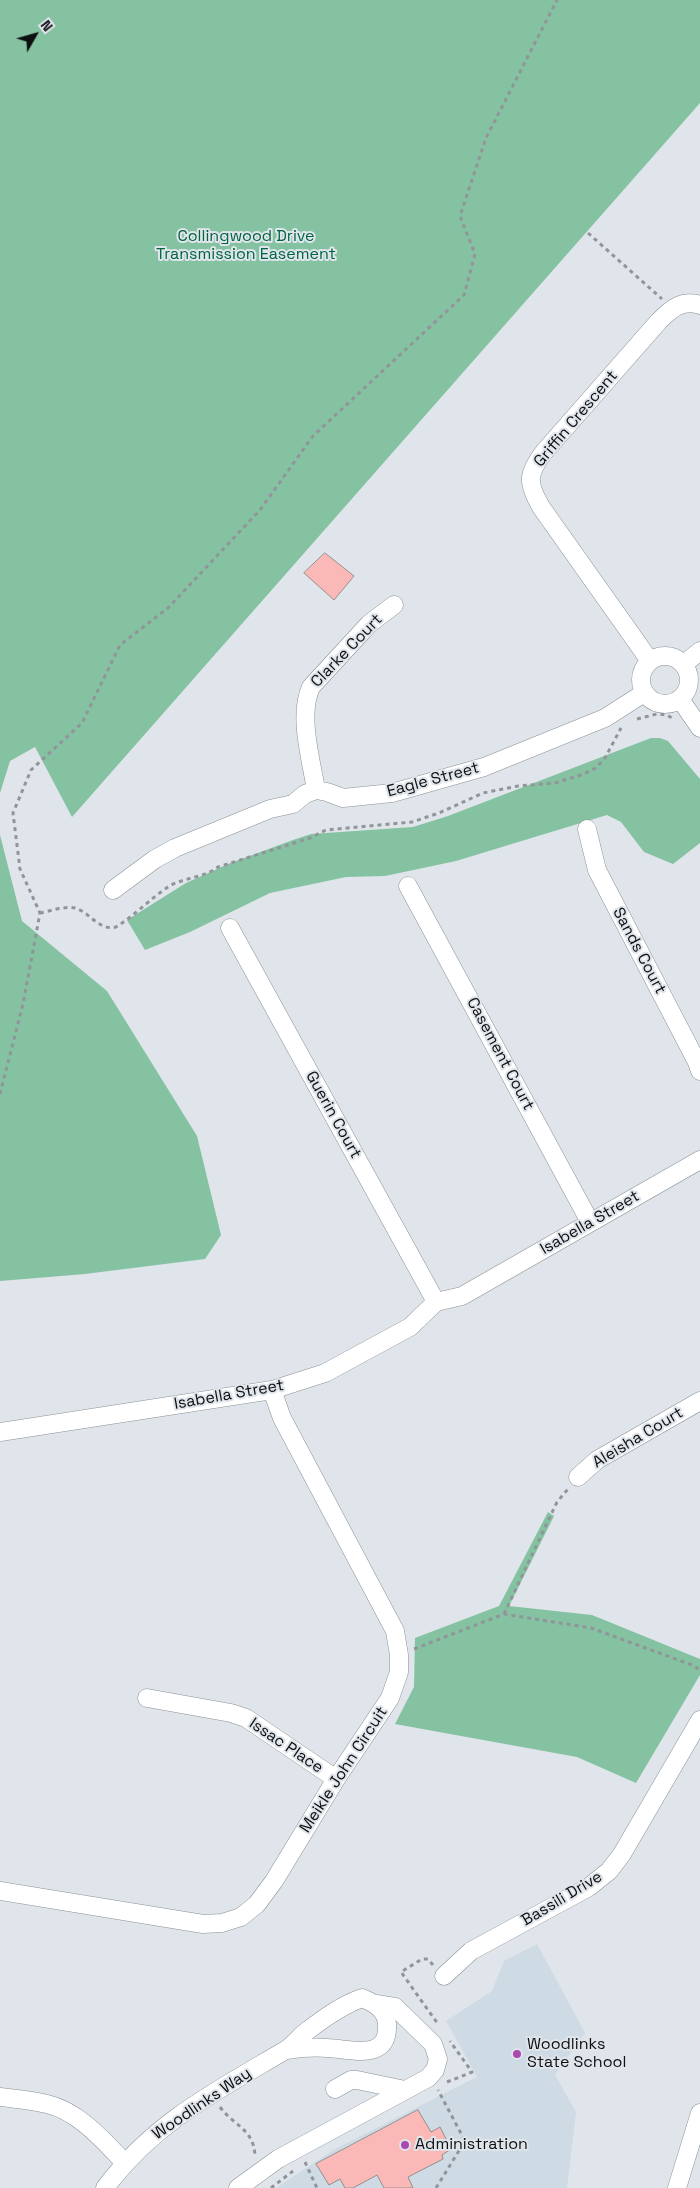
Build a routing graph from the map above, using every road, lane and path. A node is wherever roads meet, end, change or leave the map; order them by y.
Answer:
1 (557, 0) edge
2 (588, 233) dead end
3 (700, 305) edge
4 (672, 308) junction
5 (394, 606) dead end
6 (700, 651) edge
7 (650, 661) junction
8 (684, 664) junction
9 (644, 693) junction
10 (684, 705) junction
11 (634, 720) dead end
12 (626, 724) dead end
13 (700, 728) edge
14 (316, 790) junction
15 (587, 829) dead end
16 (408, 886) dead end
17 (113, 890) dead end
18 (40, 913) junction
19 (230, 928) dead end
20 (700, 1071) edge
21 (0, 1094) edge
22 (700, 1160) edge
23 (590, 1222) junction
24 (436, 1302) junction
25 (272, 1390) junction
26 (700, 1401) edge
27 (0, 1432) edge
28 (578, 1477) joint
29 (504, 1614) junction
30 (399, 1656) junction
31 (700, 1670) edge
32 (147, 1698) dead end
33 (700, 1720) edge
34 (336, 1779) junction
35 (0, 1891) edge
36 (444, 1976) dead end
37 (376, 2004) junction
38 (286, 2050) junction
39 (335, 2089) dead end
40 (405, 2090) junction
41 (211, 2094) junction
42 (0, 2097) edge
43 (700, 2113) edge
44 (278, 2159) junction
45 (124, 2162) junction
46 (305, 2162) dead end
47 (290, 2174) dead end
48 (105, 2188) edge
49 (238, 2188) edge
50 (317, 2188) edge
51 (678, 2188) edge

1 - 18 path
2 - 4 path
3 - 4 street
4 - 7 street, Griffin Crescent
5 - 14 street, Clarke Court
6 - 8 street
7 - 8 street
7 - 9 street
8 - 10 street
9 - 10 street
9 - 14 street, Eagle Street
10 - 11 path
10 - 13 street
12 - 18 path
14 - 17 street
15 - 20 street, Sands Court
16 - 23 street, Casement Court
18 - 21 path
19 - 24 street, Guerin Court
22 - 23 street, Isabella Street
23 - 24 street, Isabella Street
24 - 25 street, Isabella Street
25 - 27 street, Isabella Street
25 - 30 street, Meikle John Circuit
26 - 28 street, Aleisha Court
28 - 29 path
29 - 30 path
29 - 31 path
30 - 34 street, Meikle John Circuit
32 - 34 street, Issac Place
33 - 36 street, Bassili Drive
34 - 35 street, Meikle John Circuit
37 - 38 street, Woodlinks Way
37 - 38 street, Woodlinks Way
37 - 40 street
38 - 41 street, Woodlinks Way
39 - 40 street
40 - 44 street
41 - 44 path
41 - 45 street, Woodlinks Way
42 - 45 street
43 - 51 street
44 - 47 path
44 - 49 street
45 - 48 street, Woodlinks Way
46 - 50 path

